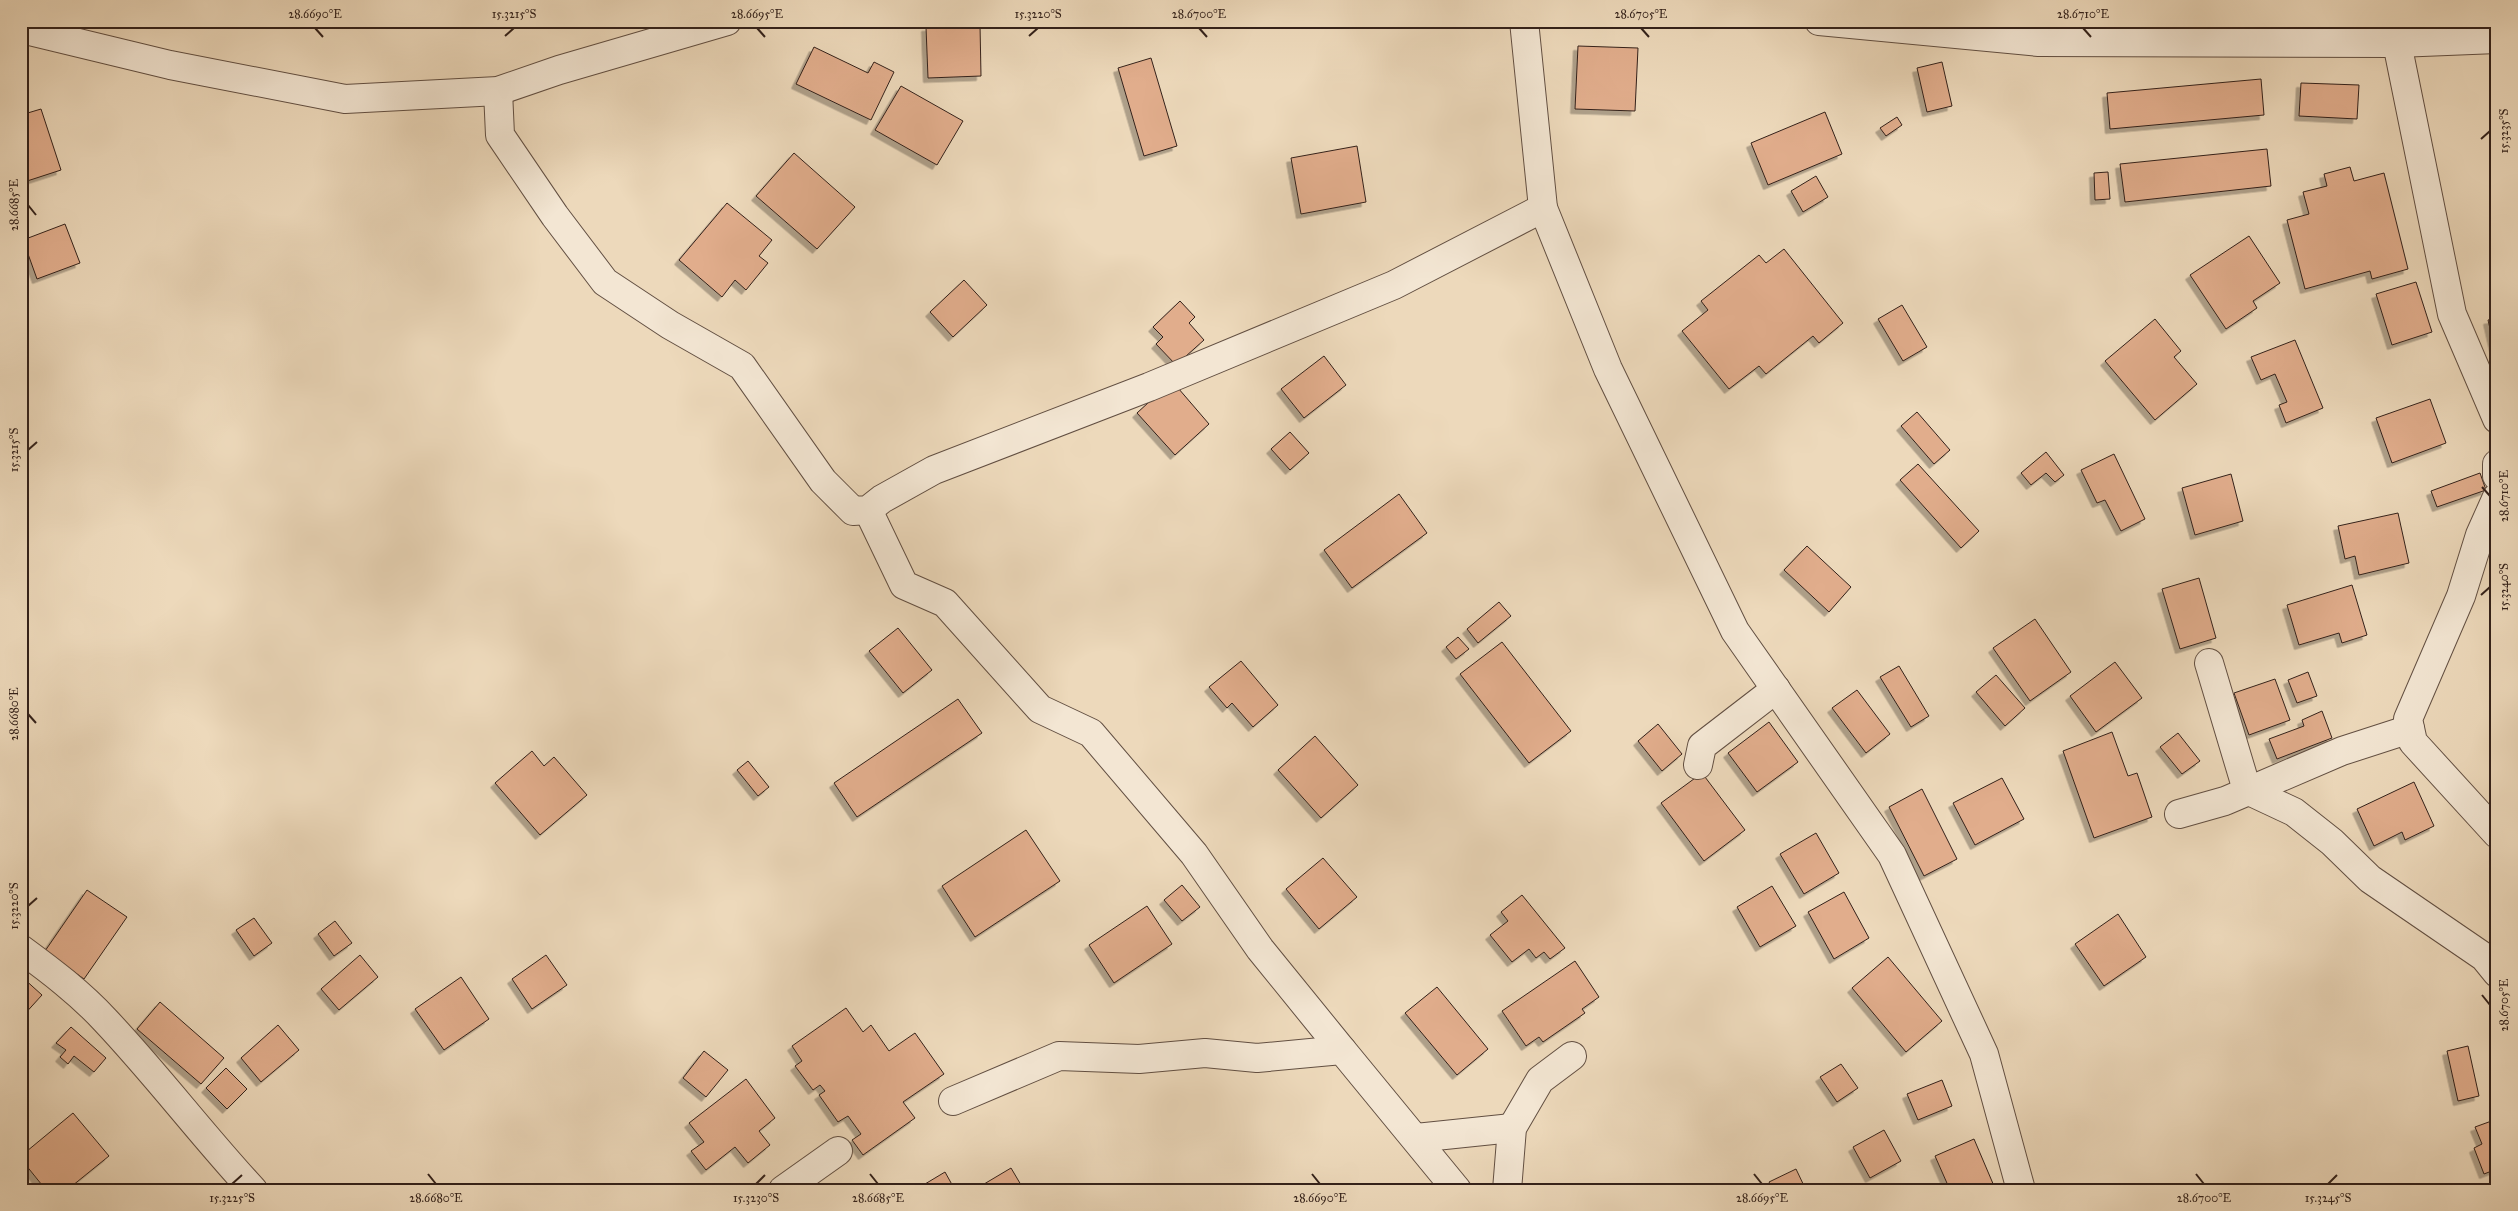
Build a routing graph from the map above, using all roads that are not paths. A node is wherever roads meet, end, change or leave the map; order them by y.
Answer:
1 (727, 21) edge
2 (1524, 21) edge
3 (1819, 21) edge
4 (21, 29) edge
5 (2396, 32) edge
6 (2497, 39) edge
7 (498, 91) junction
8 (1543, 208) junction
9 (2497, 419) edge
10 (2497, 464) edge
11 (2497, 476) edge
12 (2497, 497) edge
13 (868, 510) junction
14 (2209, 663) dead end
15 (1776, 689) junction
16 (2410, 729) junction
17 (1698, 765) dead end
18 (2247, 790) junction
19 (2179, 814) dead end
20 (2497, 834) edge
21 (21, 948) edge
22 (2497, 973) edge
23 (1342, 1050) junction
24 (1572, 1056) dead end
25 (953, 1101) dead end
26 (1512, 1128) junction
27 (1416, 1138) junction
28 (838, 1151) dead end
29 (253, 1190) edge
30 (783, 1190) edge
31 (1457, 1190) edge
32 (1507, 1190) edge
33 (2021, 1190) edge

1 - 7 street
2 - 8 street
3 - 5 street
4 - 7 street
5 - 6 street
5 - 9 street
7 - 13 street
8 - 13 street
8 - 15 street
10 - 11 street
12 - 16 street
13 - 23 street
14 - 18 street
15 - 17 street
15 - 33 street
16 - 18 street
16 - 20 street
18 - 19 street
18 - 22 street
21 - 29 street
23 - 25 street
23 - 27 street
24 - 26 street
26 - 27 street
26 - 32 street
27 - 31 street
28 - 30 street

